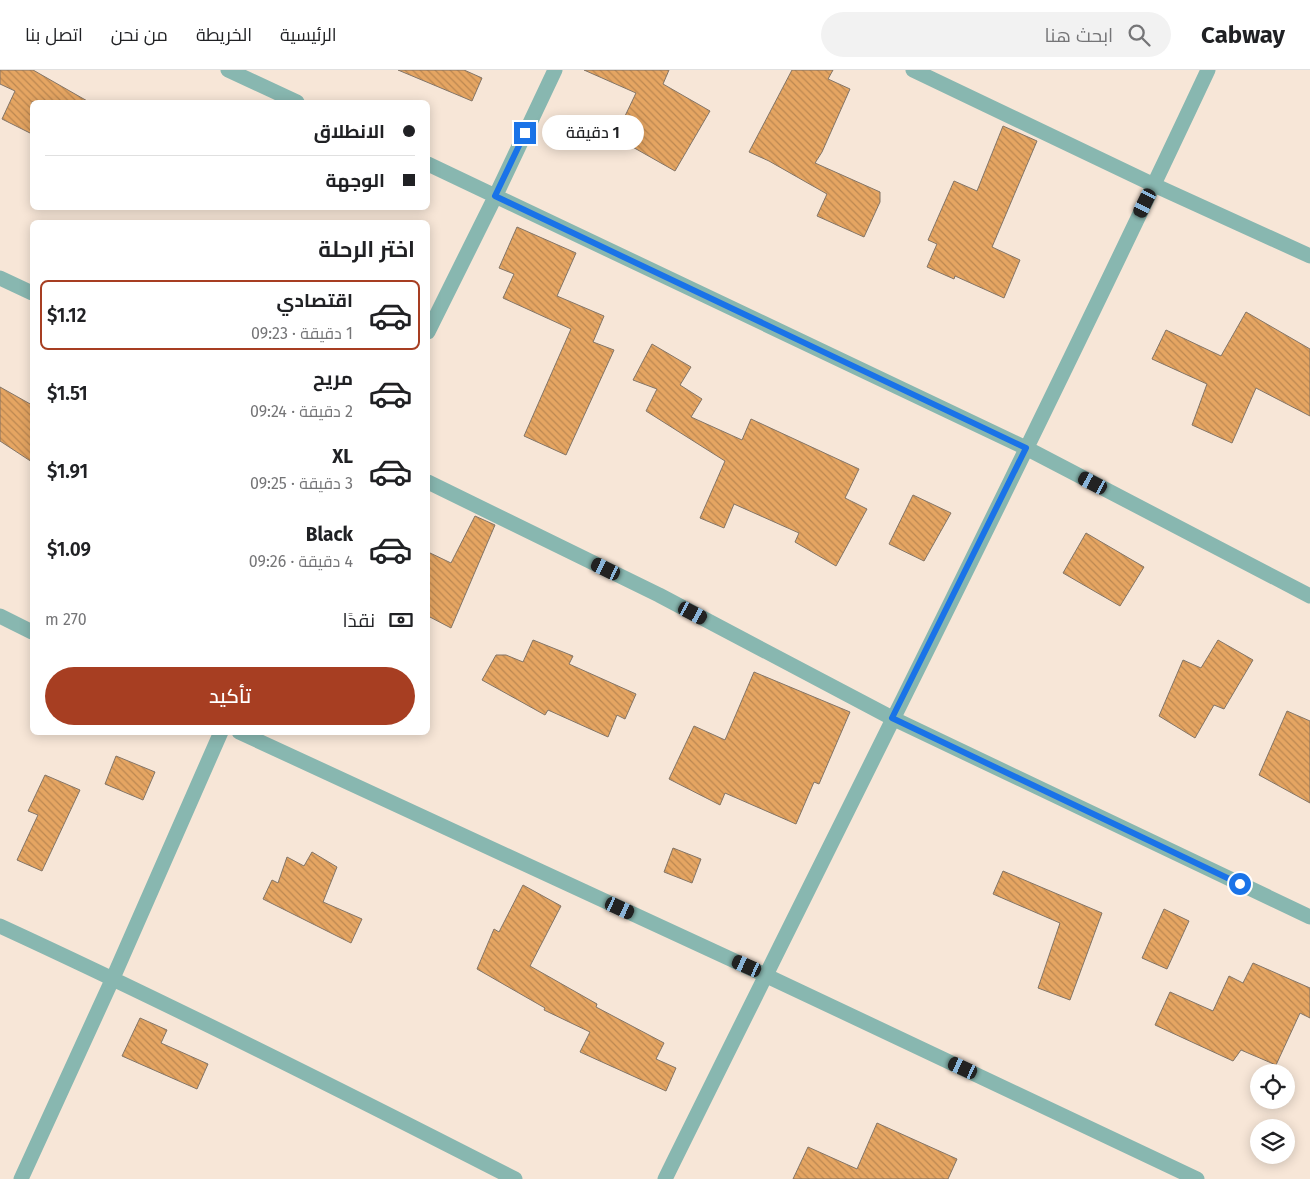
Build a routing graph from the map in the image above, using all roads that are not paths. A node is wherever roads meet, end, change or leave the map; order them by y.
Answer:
1 (228, 70) edge
2 (555, 70) edge
3 (913, 70) edge
4 (1208, 70) edge
5 (293, 100) edge
6 (430, 165) edge
7 (1154, 185) junction
8 (495, 196) junction
9 (1310, 256) edge
10 (0, 278) edge
11 (30, 292) edge
12 (430, 328) edge
13 (1026, 448) junction
14 (430, 483) edge
15 (1310, 596) edge
16 (0, 616) edge
17 (30, 631) edge
18 (892, 718) junction
19 (220, 735) edge
20 (246, 735) edge
21 (1310, 917) edge
22 (0, 926) edge
23 (765, 974) junction
24 (113, 978) junction
25 (21, 1179) edge
26 (515, 1179) edge
27 (664, 1179) edge
28 (1197, 1179) edge

1 - 5 street
2 - 8 street
3 - 7 street
4 - 7 street
6 - 8 street
7 - 9 street
7 - 13 street
8 - 12 street
8 - 13 street
10 - 11 street
13 - 15 street
13 - 18 street
14 - 18 street
16 - 17 street
18 - 21 street
18 - 23 street
19 - 24 street
20 - 23 street
22 - 24 street
23 - 27 street
23 - 28 street
24 - 25 street
24 - 26 street

